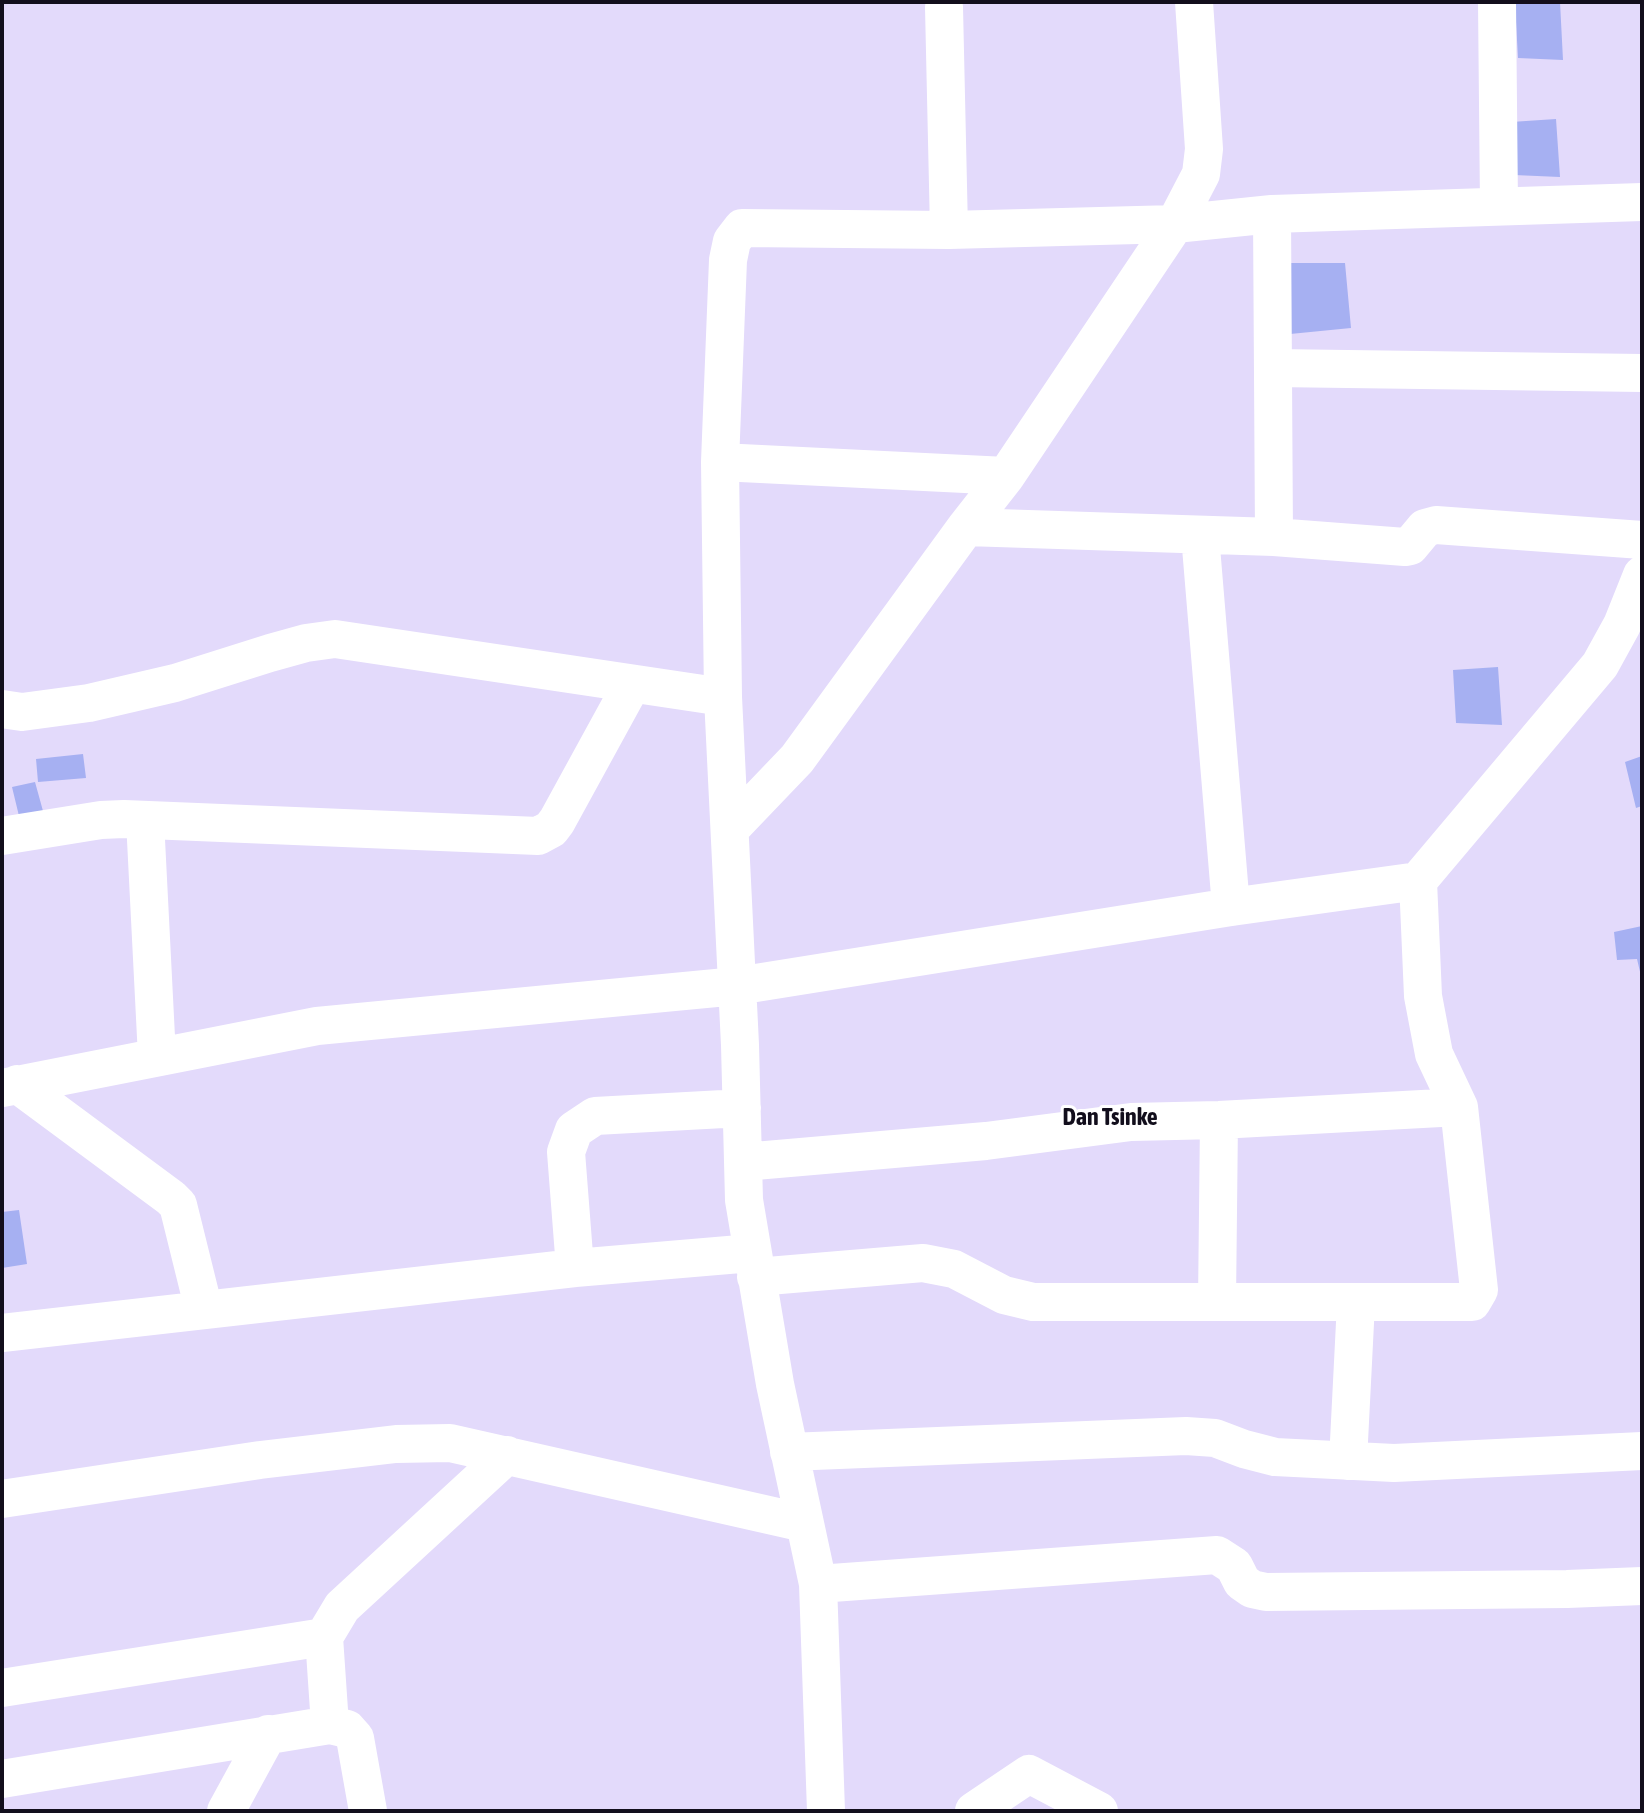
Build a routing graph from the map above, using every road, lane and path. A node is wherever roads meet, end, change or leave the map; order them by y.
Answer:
1 (1194, 2) edge
2 (1497, 2) edge
3 (944, 7) dead end
4 (1642, 202) edge
5 (1499, 206) junction
6 (1272, 214) junction
7 (1175, 224) junction
8 (949, 230) junction
9 (1274, 368) junction
10 (1642, 373) edge
11 (720, 462) junction
12 (1006, 476) junction
13 (966, 527) junction
14 (1200, 535) junction
15 (1274, 537) junction
16 (1642, 540) edge
17 (1642, 575) edge
18 (632, 684) junction
19 (723, 697) junction
20 (2, 709) edge
21 (145, 820) junction
22 (730, 829) junction
23 (2, 836) edge
24 (1418, 881) junction
25 (1231, 907) junction
26 (737, 986) junction
27 (156, 1057) junction
28 (10, 1086) edge
29 (1458, 1107) junction
30 (742, 1108) junction
31 (1219, 1119) junction
32 (743, 1162) junction
33 (754, 1265) junction
34 (575, 1268) junction
35 (1217, 1302) junction
36 (1356, 1303) junction
37 (204, 1310) junction
38 (2, 1333) edge
39 (1642, 1451) edge
40 (789, 1452) junction
41 (507, 1455) junction
42 (1348, 1461) junction
43 (2, 1499) edge
44 (804, 1523) junction
45 (818, 1584) junction
46 (1642, 1586) edge
47 (324, 1637) junction
48 (2, 1688) edge
49 (330, 1725) junction
50 (268, 1734) junction
51 (2, 1779) edge
52 (226, 1811) edge
53 (368, 1811) edge
54 (826, 1811) edge
55 (974, 1811) edge
56 (1099, 1811) edge

1 - 7 street
2 - 5 street
3 - 8 street
4 - 5 street
5 - 6 street
6 - 7 street
6 - 9 street
7 - 8 street
7 - 12 street
8 - 11 street
9 - 10 street
9 - 15 street
11 - 12 street
11 - 19 street
12 - 13 street
13 - 14 street
13 - 22 street
14 - 15 street
14 - 25 street
15 - 16 street
17 - 24 street
18 - 19 street
18 - 20 street
18 - 21 street
19 - 22 street
21 - 23 street
21 - 27 street
22 - 26 street
24 - 25 street
24 - 29 street
25 - 26 street
26 - 27 street
26 - 30 street
27 - 28 street
28 - 37 street
29 - 31 street
29 - 36 street
30 - 32 street
30 - 34 street
31 - 32 street
31 - 35 street
32 - 33 street
33 - 34 street
33 - 35 street
33 - 40 street
34 - 37 street
35 - 36 street
36 - 42 street
37 - 38 street
39 - 42 street
40 - 42 street
40 - 44 street
41 - 43 street
41 - 44 street
41 - 47 street
44 - 45 street
45 - 46 street
45 - 54 street
47 - 48 street
47 - 49 street
49 - 50 street
49 - 53 street
50 - 51 street
50 - 52 street
55 - 56 street

